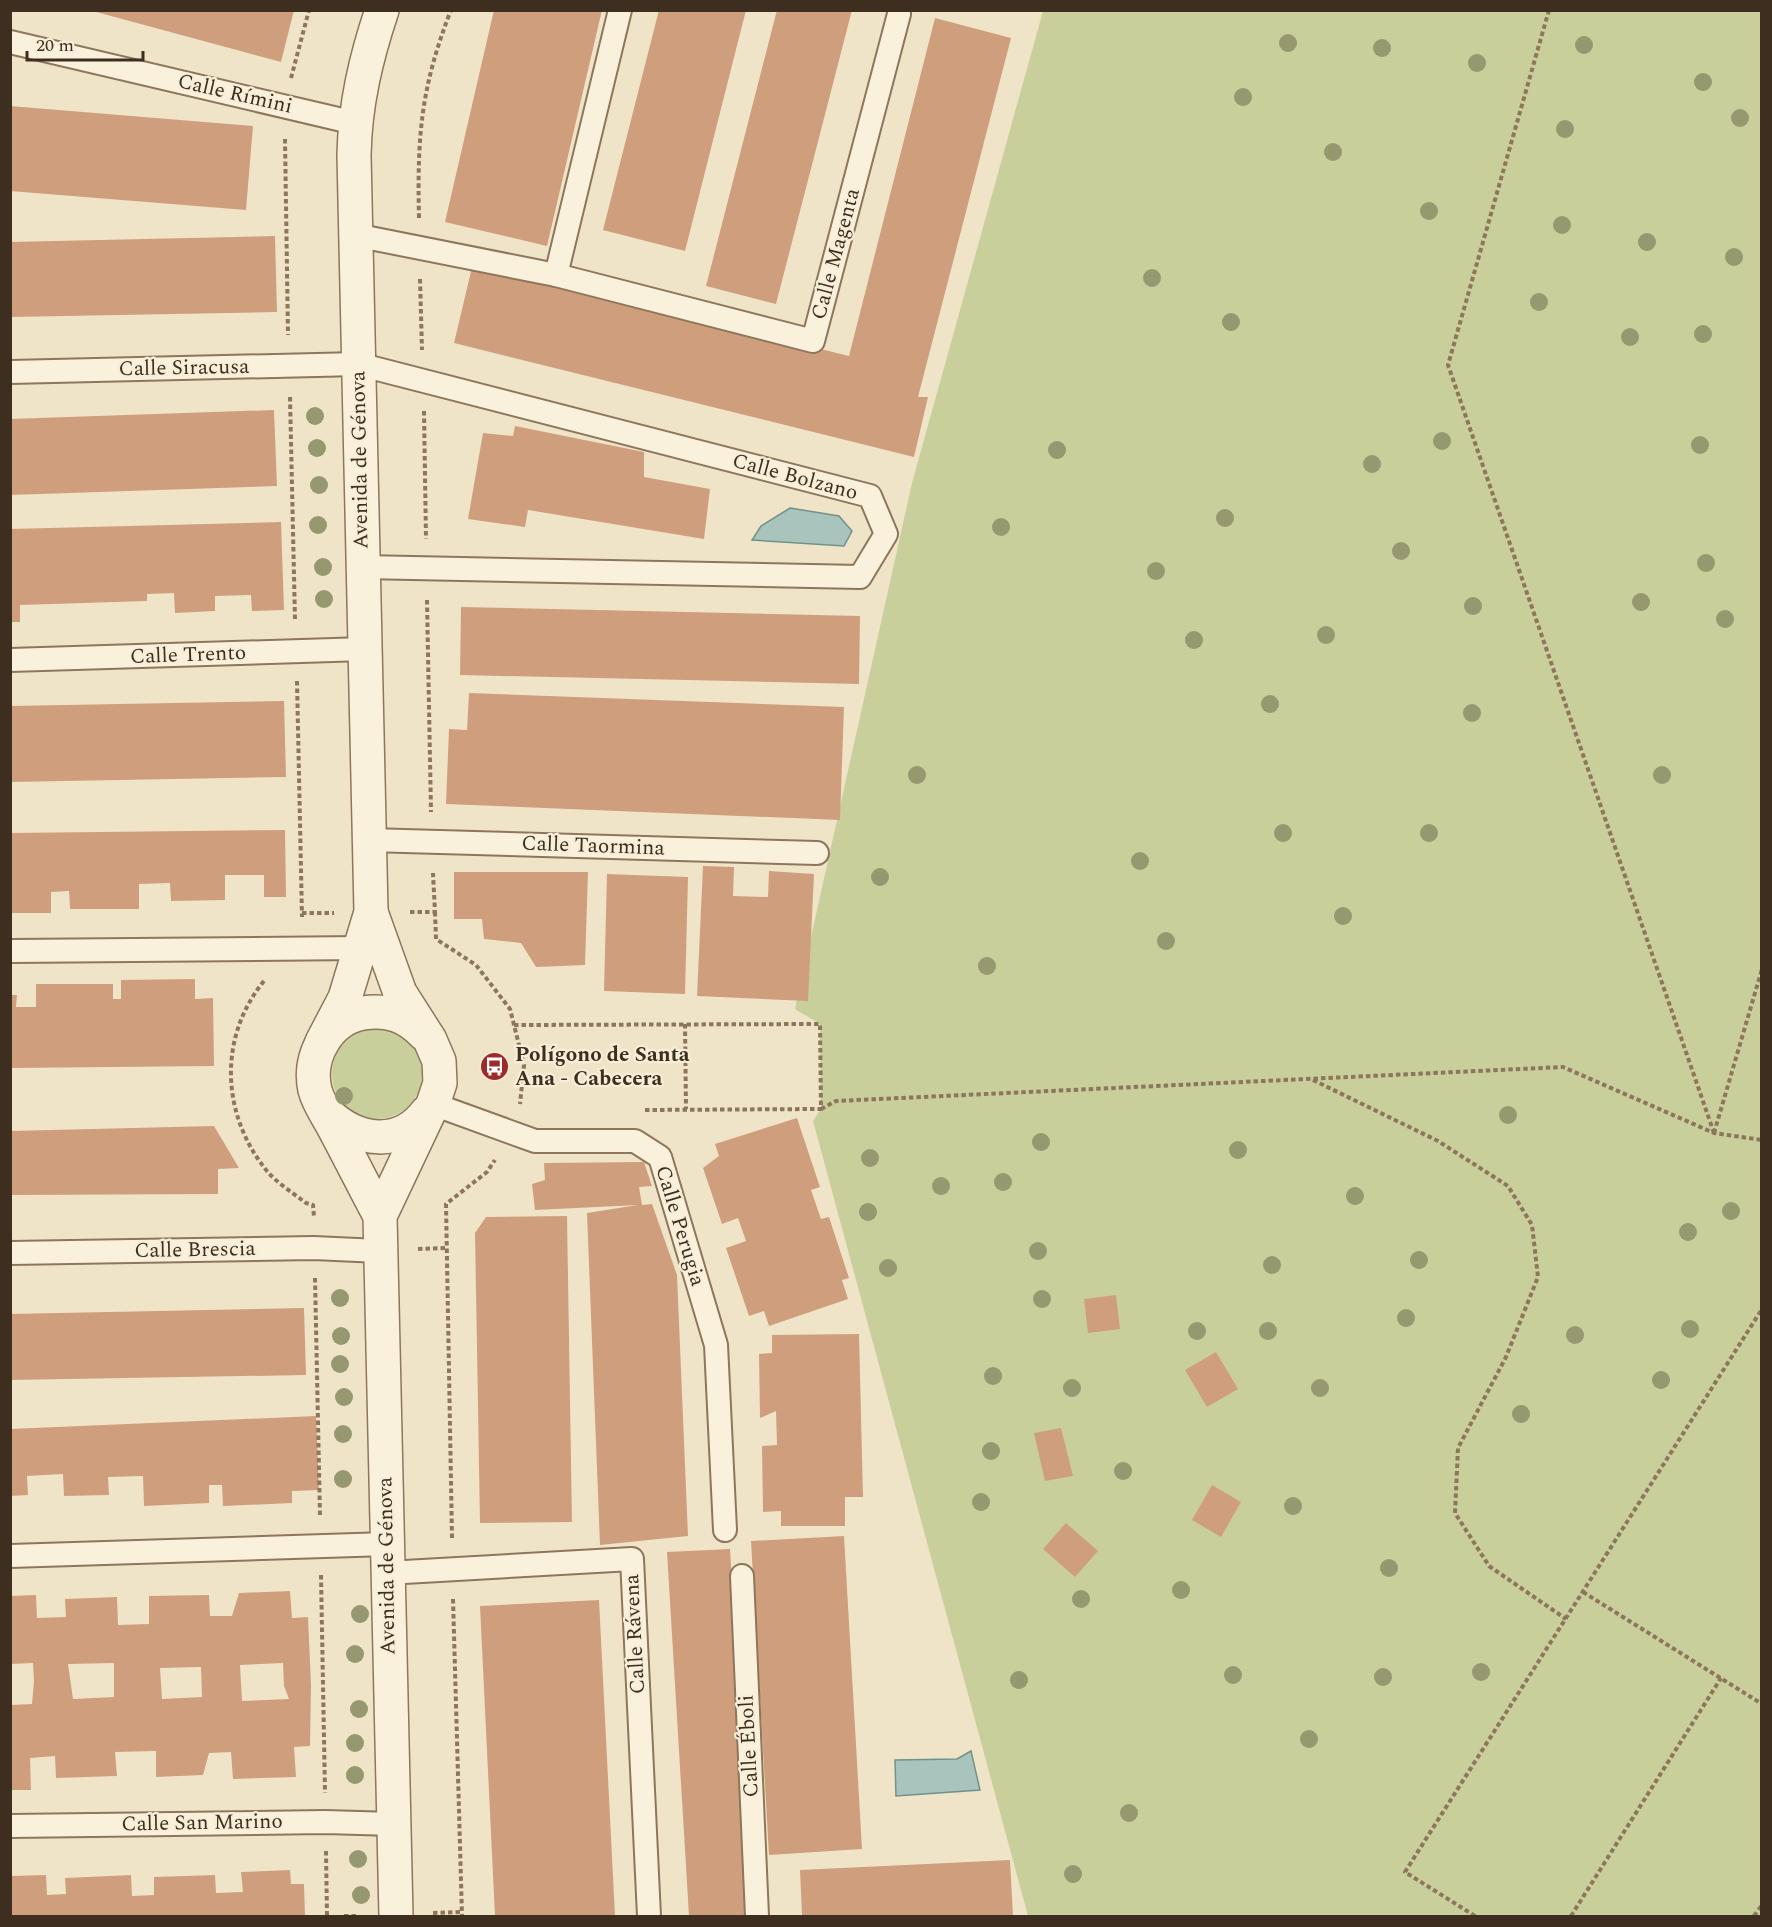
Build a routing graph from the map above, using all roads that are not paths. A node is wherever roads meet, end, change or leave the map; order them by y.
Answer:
1 (382, 10) edge
2 (620, 10) edge
3 (898, 14) dead end
4 (10, 42) edge
5 (355, 123) junction
6 (355, 235) junction
7 (556, 275) junction
8 (358, 364) junction
9 (10, 372) edge
10 (363, 567) junction
11 (365, 649) junction
12 (10, 660) edge
13 (369, 840) junction
14 (817, 853) dead end
15 (371, 912) junction
16 (362, 948) junction
17 (10, 951) edge
18 (430, 1040) junction
19 (322, 1042) junction
20 (433, 1104) junction
21 (326, 1112) junction
22 (380, 1216) junction
23 (379, 1251) junction
24 (10, 1253) edge
25 (725, 1530) dead end
26 (10, 1556) edge
27 (387, 1558) junction
28 (742, 1576) dead end
29 (394, 1824) junction
30 (10, 1826) edge
31 (396, 1917) edge
32 (649, 1917) edge
33 (757, 1917) edge

1 - 5 street, Avenida de Génova
2 - 7 lane
3 - 7 lane, Calle Magenta
4 - 5 lane, Calle Rímini
5 - 6 street, Avenida de Génova
6 - 7 lane, Calle Magenta
6 - 8 street, Avenida de Génova
8 - 9 lane, Calle Siracusa
8 - 10 street, Avenida de Génova
8 - 10 lane, Calle Bolzano
10 - 11 street, Avenida de Génova
11 - 12 lane, Calle Trento
11 - 13 street, Avenida de Génova
13 - 14 lane, Calle Taormina
13 - 15 street, Avenida de Génova
15 - 16 street, Avenida de Génova
15 - 18 street, Avenida de Génova
16 - 17 lane
16 - 19 street, Avenida de Génova
18 - 19 street, Avenida de Génova
18 - 20 street, Avenida de Génova
19 - 21 street, Avenida de Génova
20 - 21 street, Avenida de Génova
20 - 22 street, Avenida de Génova
20 - 25 lane, Calle Perugia
21 - 22 street, Avenida de Génova
22 - 23 street, Avenida de Génova
23 - 24 lane, Calle Brescia
23 - 27 street, Avenida de Génova
26 - 27 lane
27 - 29 street, Avenida de Génova
27 - 32 lane, Calle Rávena
28 - 33 lane, Calle Éboli
29 - 30 lane, Calle San Marino
29 - 31 street, Avenida de Génova

